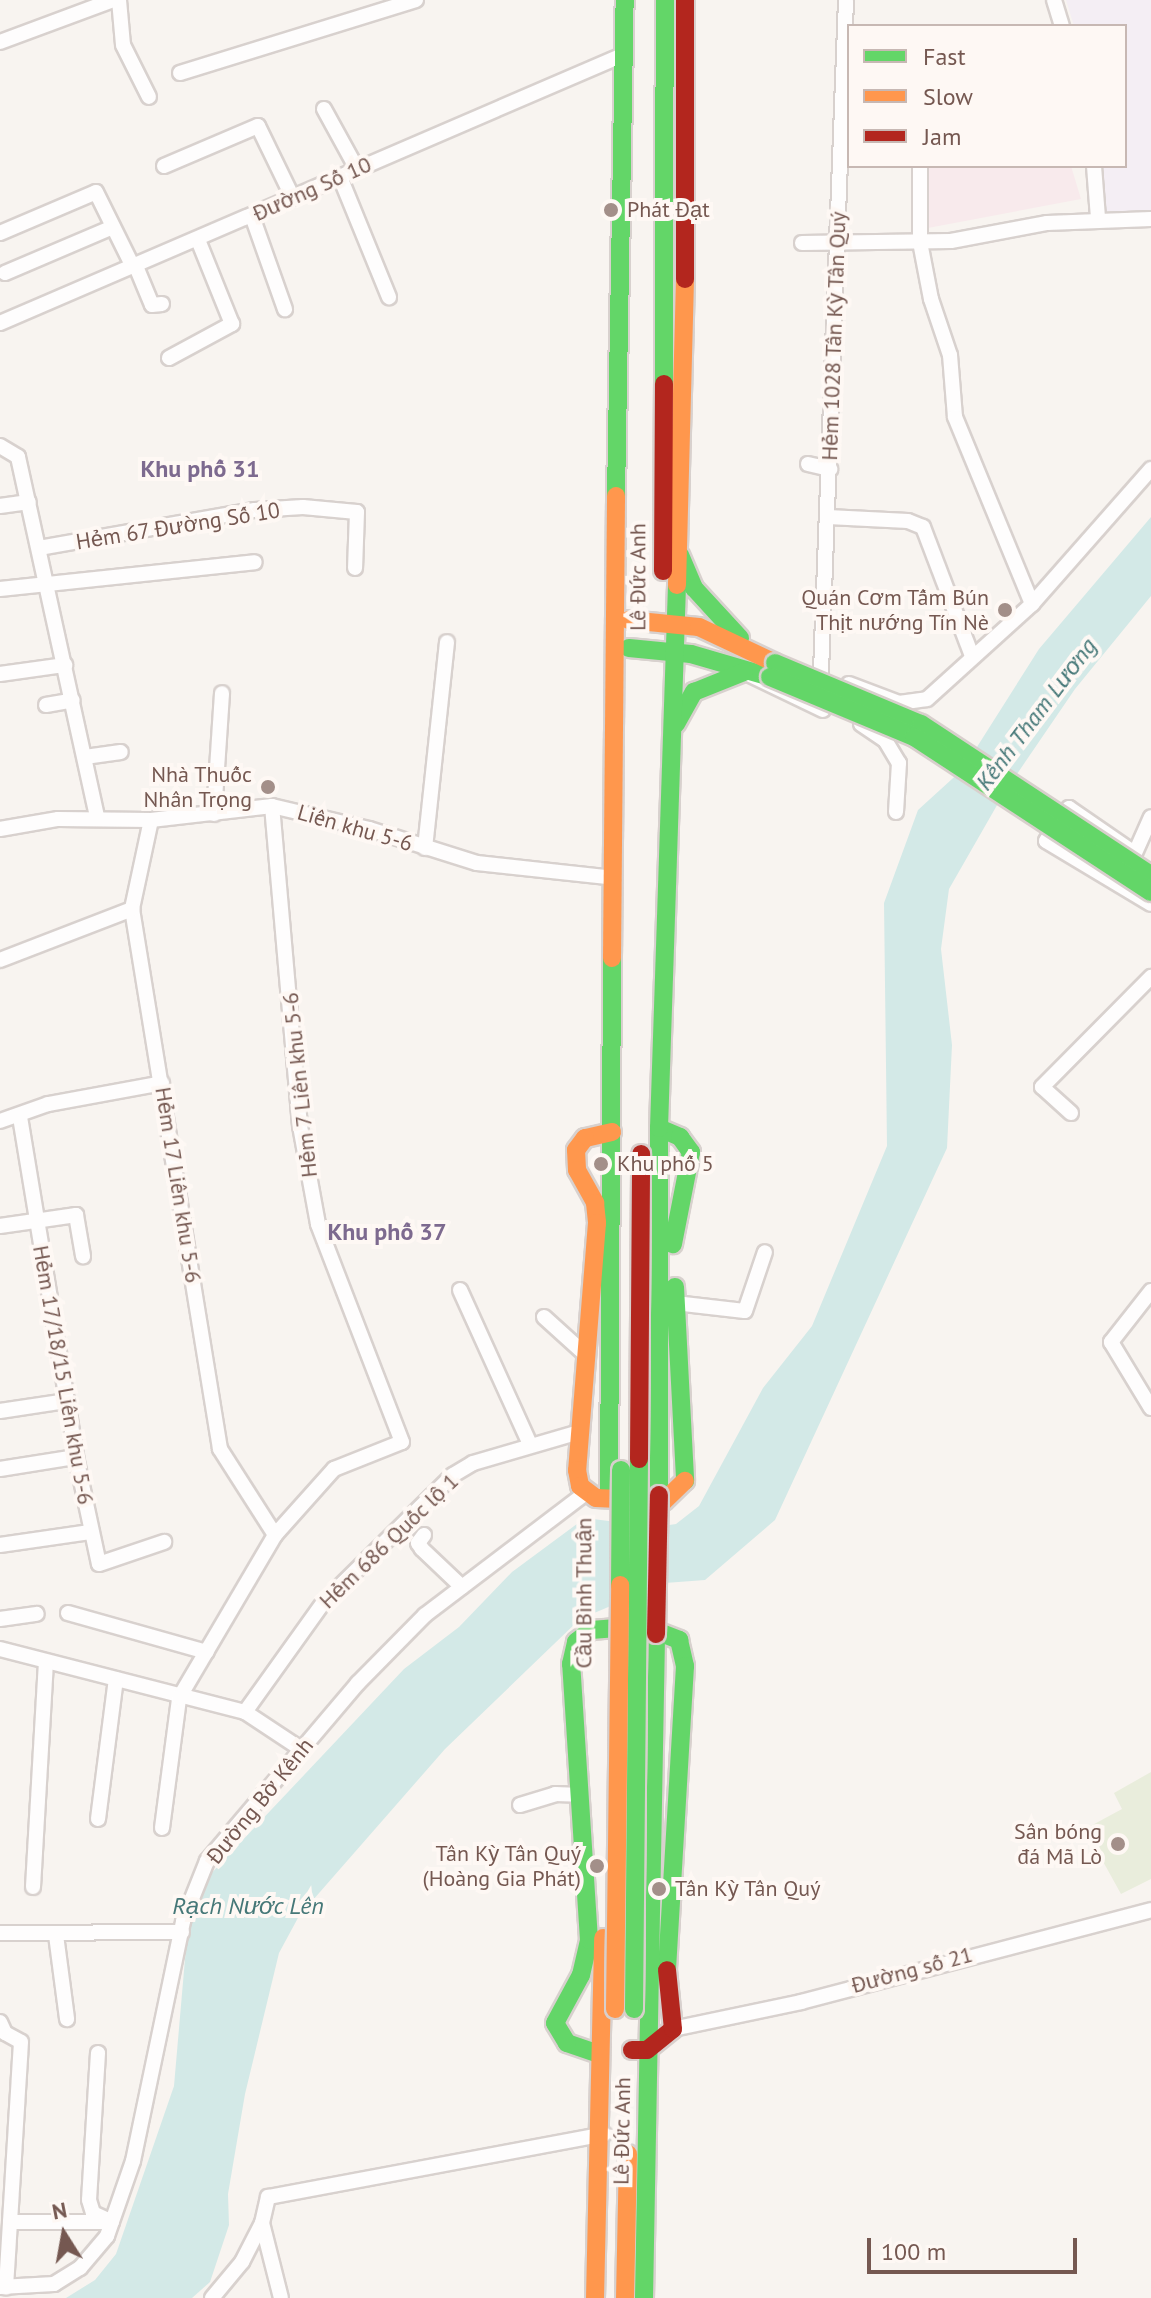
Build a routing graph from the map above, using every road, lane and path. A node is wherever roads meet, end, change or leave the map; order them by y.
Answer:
1 (116, 0) edge
2 (416, 0) edge
3 (625, 0) edge
4 (639, 0) edge
5 (665, 0) edge
6 (685, 0) edge
7 (846, 0) edge
8 (1054, 0) edge
9 (92, 4) edge
10 (1061, 24) edge
11 (0, 42) edge
12 (623, 55) junction
13 (180, 73) dead end
14 (149, 97) dead end
15 (324, 109) dead end
16 (164, 166) dead end
17 (920, 168) edge
18 (1094, 168) edge
19 (357, 169) junction
20 (340, 177) junction
21 (293, 198) junction
22 (252, 216) junction
23 (1098, 218) junction
24 (1151, 219) edge
25 (113, 227) junction
26 (0, 233) edge
27 (198, 240) junction
28 (920, 242) junction
29 (802, 243) dead end
30 (839, 244) junction
31 (133, 265) junction
32 (5, 273) dead end
33 (389, 297) dead end
34 (663, 302) junction
35 (685, 302) junction
36 (162, 304) dead end
37 (285, 309) dead end
38 (0, 323) edge
39 (169, 358) dead end
40 (0, 446) edge
41 (808, 464) dead end
42 (830, 469) junction
43 (1151, 469) edge
44 (29, 502) junction
45 (0, 506) edge
46 (828, 517) junction
47 (39, 548) junction
48 (680, 554) junction
49 (255, 562) dead end
50 (355, 568) dead end
51 (45, 583) junction
52 (0, 589) edge
53 (1032, 604) junction
54 (629, 620) junction
55 (670, 622) junction
56 (447, 642) dead end
57 (629, 648) junction
58 (669, 650) junction
59 (755, 651) junction
60 (970, 658) junction
61 (65, 665) junction
62 (773, 670) junction
63 (745, 672) junction
64 (821, 672) junction
65 (0, 674) edge
66 (222, 693) dead end
67 (73, 700) junction
68 (46, 705) dead end
69 (666, 743) junction
70 (121, 752) dead end
71 (85, 757) junction
72 (272, 806) junction
73 (896, 812) dead end
74 (214, 814) junction
75 (97, 816) junction
76 (1151, 817) edge
77 (151, 820) junction
78 (0, 829) edge
79 (425, 848) junction
80 (1135, 853) junction
81 (1151, 863) edge
82 (1151, 875) edge
83 (621, 878) junction
84 (1151, 892) edge
85 (1151, 904) edge
86 (132, 909) junction
87 (0, 960) edge
88 (1151, 977) edge
89 (162, 1083) junction
90 (1071, 1113) dead end
91 (20, 1117) junction
92 (0, 1121) edge
93 (659, 1128) junction
94 (612, 1132) junction
95 (633, 1154) junction
96 (35, 1220) junction
97 (0, 1226) edge
98 (765, 1252) dead end
99 (83, 1256) dead end
100 (460, 1290) dead end
101 (1151, 1291) edge
102 (675, 1303) junction
103 (544, 1317) dead end
104 (586, 1355) junction
105 (67, 1401) junction
106 (1151, 1408) edge
107 (0, 1411) edge
108 (579, 1432) junction
109 (530, 1444) junction
110 (76, 1457) junction
111 (0, 1469) edge
112 (586, 1493) junction
113 (90, 1532) junction
114 (275, 1535) junction
115 (424, 1535) dead end
116 (164, 1542) dead end
117 (0, 1545) edge
118 (462, 1587) junction
119 (68, 1613) dead end
120 (37, 1614) dead end
121 (0, 1619) edge
122 (0, 1649) edge
123 (207, 1652) junction
124 (46, 1662) junction
125 (116, 1679) junction
126 (179, 1698) junction
127 (245, 1712) junction
128 (301, 1749) junction
129 (580, 1795) junction
130 (520, 1805) dead end
131 (98, 1819) dead end
132 (162, 1828) dead end
133 (33, 1887) dead end
134 (1151, 1910) edge
135 (182, 1932) junction
136 (0, 1933) edge
137 (56, 1935) junction
138 (624, 2009) junction
139 (67, 2019) dead end
140 (0, 2022) edge
141 (673, 2029) junction
142 (640, 2050) junction
143 (98, 2053) dead end
144 (599, 2054) junction
145 (605, 2134) junction
146 (10, 2222) junction
147 (108, 2222) junction
148 (262, 2223) junction
149 (50, 2283) junction
150 (3, 2288) edge
151 (37, 2298) edge
152 (212, 2298) edge
153 (281, 2298) edge
154 (595, 2298) edge
155 (609, 2298) edge
156 (625, 2298) edge
157 (644, 2298) edge

1 - 9 street
1 - 14 street
2 - 13 street
3 - 12 main road, Lê Đức Anh
4 - 54 main road, Lê Đức Anh
5 - 34 main road, Lê Đức Anh
6 - 35 main road, Lê Đức Anh
7 - 30 street, Hẻm 1028 Tân Kỳ Tân Quý
8 - 10 street
9 - 11 street
12 - 19 street, Đường Số 10
12 - 83 main road, Lê Đức Anh
15 - 19 street
16 - 21 street
17 - 28 street
18 - 23 street
19 - 20 street, Đường Số 10
20 - 21 street, Đường Số 10
20 - 33 street
21 - 22 street, Đường Số 10
22 - 27 street, Đường Số 10
22 - 37 street
23 - 24 street
23 - 28 street
25 - 26 street
25 - 31 street
25 - 32 street
27 - 31 street, Đường Số 10
27 - 39 street
28 - 30 street
28 - 53 street
29 - 30 street
30 - 42 street, Hẻm 1028 Tân Kỳ Tân Quý
31 - 36 street
31 - 38 street, Đường Số 10
34 - 35 main road
34 - 55 main road, Lê Đức Anh
35 - 48 main road, Lê Đức Anh
40 - 44 street
41 - 42 street
42 - 46 street, Hẻm 1028 Tân Kỳ Tân Quý
43 - 53 street
44 - 45 street
44 - 47 street
46 - 60 street
46 - 64 street, Hẻm 1028 Tân Kỳ Tân Quý
47 - 50 street, Hẻm 67 Đường Số 10
47 - 51 street
48 - 55 main road, Lê Đức Anh
48 - 59 main road
49 - 51 street
51 - 52 street
51 - 61 street
53 - 60 street
54 - 55 main road
54 - 57 main road, Lê Đức Anh
55 - 58 main road, Lê Đức Anh
55 - 59 main road
56 - 79 street
57 - 58 main road
57 - 83 main road, Lê Đức Anh
58 - 63 main road
58 - 69 main road, Lê Đức Anh
59 - 62 main road
59 - 64 street
60 - 64 street
61 - 65 street
61 - 67 street
62 - 63 main road
62 - 82 main road, bridge
62 - 84 main road, bridge
63 - 69 main road
63 - 73 street
66 - 74 street
67 - 68 street
67 - 71 street
69 - 93 main road, Lê Đức Anh
69 - 95 main road, Lê Đức Anh
70 - 71 street
71 - 75 street
72 - 74 street, Liên khu 5-6
72 - 79 street, Liên khu 5-6
72 - 114 street, Hẻm 7 Liên khu 5-6
74 - 77 street, Liên khu 5-6
75 - 77 street, Liên khu 5-6
75 - 78 street, Liên khu 5-6
76 - 80 street
77 - 86 street, Hẻm 17 Liên khu 5-6
79 - 83 street, Liên khu 5-6
80 - 81 street
80 - 85 street
83 - 94 main road, Lê Đức Anh
83 - 95 main road, Lê Đức Anh
86 - 87 street
86 - 89 street, Hẻm 17 Liên khu 5-6
88 - 90 street
89 - 91 street
89 - 114 street, Hẻm 17 Liên khu 5-6
91 - 92 street
91 - 96 street, Hẻm 17/18/15 Liên khu 5-6
93 - 102 main road
93 - 142 main road, Lê Đức Anh, bridge
94 - 104 main road
94 - 144 main road, Cầu Bình Thuận
95 - 138 main road, bridge
96 - 97 street
96 - 99 street
96 - 105 street, Hẻm 17/18/15 Liên khu 5-6
98 - 102 street
100 - 109 street
101 - 106 street
102 - 112 main road
103 - 104 street
104 - 108 main road
105 - 107 street
105 - 110 street, Hẻm 17/18/15 Liên khu 5-6
108 - 109 street, Hẻm 686 Quốc lộ 1
108 - 112 main road
109 - 127 street, Hẻm 686 Quốc lộ 1
110 - 111 street
110 - 113 street, Hẻm 17/18/15 Liên khu 5-6
112 - 118 street, Đường Bờ Kênh
113 - 116 street, Hẻm 17/18/15 Liên khu 5-6
113 - 117 street
114 - 123 street, Hẻm 7 Liên khu 5-6
115 - 118 street
118 - 128 street, Đường Bờ Kênh
119 - 123 street
120 - 121 street
122 - 124 street
123 - 126 street, Hẻm 7 Liên khu 5-6
124 - 125 street
124 - 133 street
125 - 126 street
125 - 131 street
126 - 127 street
126 - 132 street, Hẻm 7 Liên khu 5-6
127 - 128 street
128 - 135 street, Đường Bờ Kênh
129 - 130 street
129 - 141 main road
129 - 144 main road
134 - 141 street, Đường số 21
135 - 137 street
135 - 147 street, Đường Bờ Kênh
136 - 137 street
137 - 139 street
138 - 142 main road, Lê Đức Anh
138 - 145 main road, Lê Đức Anh
140 - 146 street
141 - 142 main road
142 - 156 main road, Lê Đức Anh
142 - 157 main road, Lê Đức Anh
143 - 147 street
144 - 145 main road, Lê Đức Anh
145 - 148 street
145 - 154 main road, Lê Đức Anh
145 - 155 main road, Lê Đức Anh
146 - 147 street
146 - 150 street
147 - 149 street, Đường Bờ Kênh
148 - 152 street
148 - 153 street
149 - 150 street
149 - 151 street, Đường Bờ Kênh

